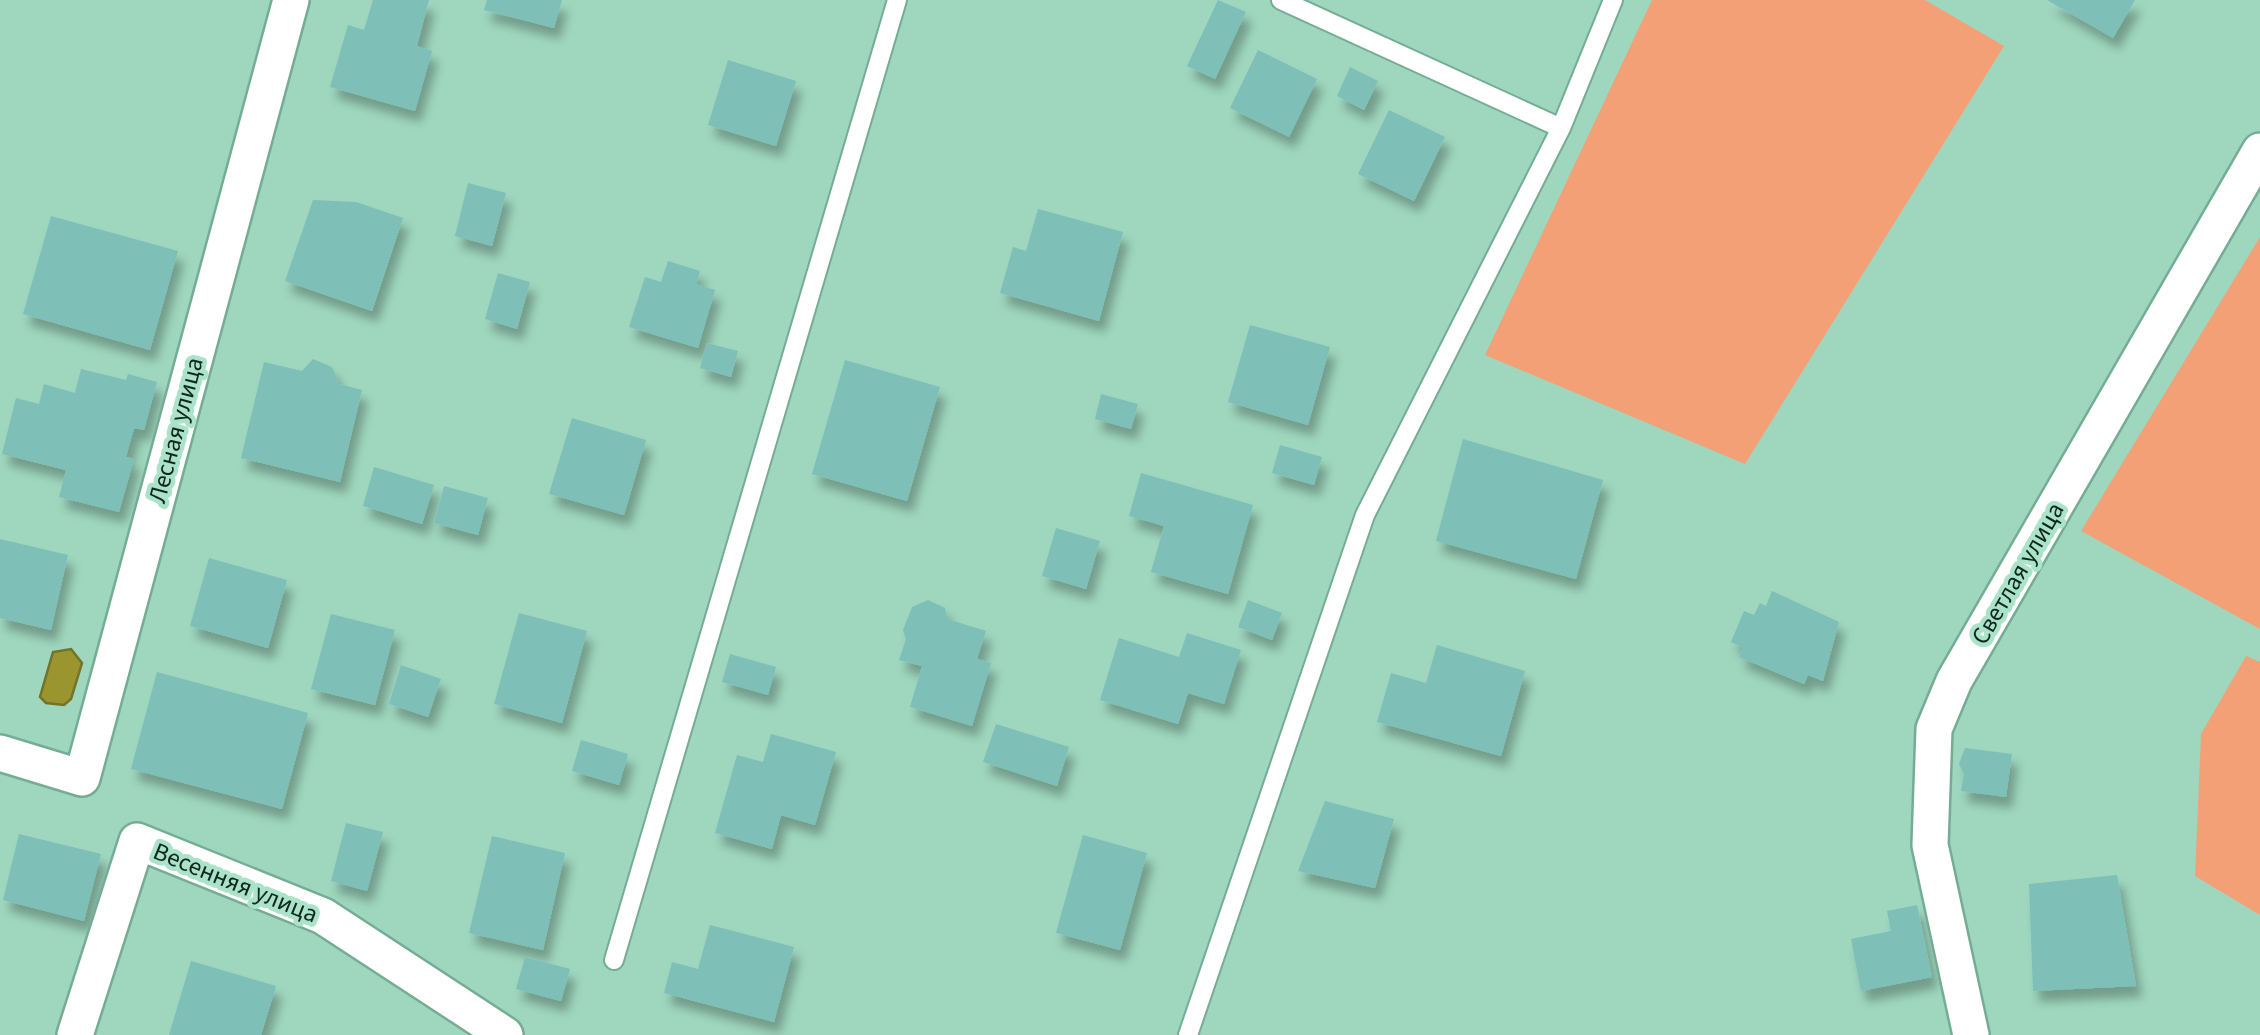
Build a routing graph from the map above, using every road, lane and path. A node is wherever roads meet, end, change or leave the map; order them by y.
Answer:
1 (291, 0) edge
2 (897, 0) edge
3 (1281, 0) edge
4 (1613, 0) edge
5 (1561, 128) junction
6 (2260, 150) edge
7 (0, 754) edge
8 (614, 960) dead end
9 (75, 1035) edge
10 (505, 1035) edge
11 (1188, 1035) edge
12 (1970, 1035) edge

1 - 7 street, Лесная улица
2 - 8 lane
3 - 5 lane
4 - 5 lane
5 - 11 lane
6 - 12 street, Светлая улица
9 - 10 street, Весенняя улица

